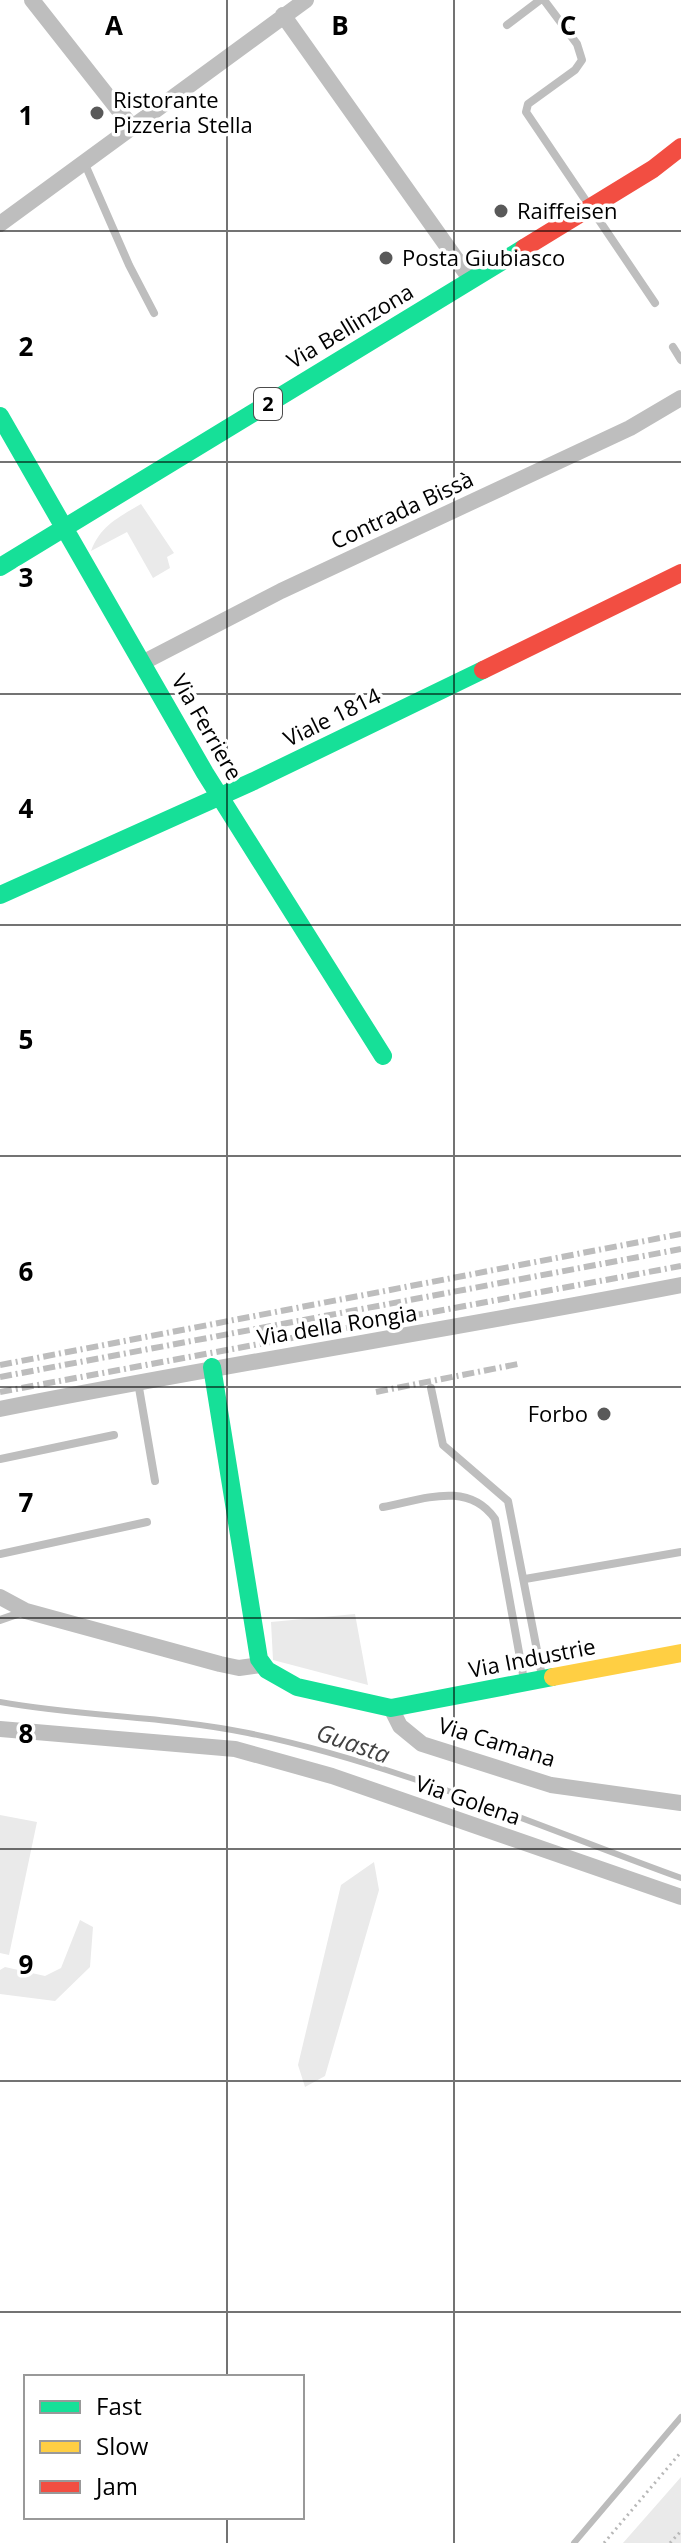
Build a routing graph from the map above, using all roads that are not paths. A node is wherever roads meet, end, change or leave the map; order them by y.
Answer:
1 (32, 0) edge
2 (306, 0) edge
3 (542, 0) edge
4 (285, 8) edge
5 (507, 25) dead end
6 (132, 127) junction
7 (681, 147) edge
8 (84, 162) junction
9 (588, 209) junction
10 (0, 224) edge
11 (471, 280) junction
12 (655, 303) dead end
13 (154, 313) dead end
14 (673, 347) dead end
15 (681, 360) edge
16 (681, 398) edge
17 (0, 416) edge
18 (66, 528) junction
19 (0, 567) edge
20 (681, 573) edge
21 (142, 663) junction
22 (219, 795) junction
23 (0, 895) edge
24 (383, 1056) dead end
25 (681, 1285) edge
26 (212, 1367) junction
27 (138, 1382) junction
28 (431, 1388) dead end
29 (0, 1409) edge
30 (114, 1435) dead end
31 (0, 1459) edge
32 (155, 1481) dead end
33 (383, 1507) dead end
34 (147, 1522) dead end
35 (681, 1552) edge
36 (0, 1554) edge
37 (525, 1579) junction
38 (0, 1597) edge
39 (26, 1611) junction
40 (0, 1620) edge
41 (681, 1653) edge
42 (261, 1665) junction
43 (534, 1683) junction
44 (391, 1708) junction
45 (0, 1729) edge
46 (681, 1803) edge
47 (681, 1897) edge

1 - 6 street
2 - 4 street
3 - 5 lane
3 - 9 lane
4 - 6 street
4 - 11 street
6 - 8 street
7 - 9 street, Via Bellinzona / 2
8 - 10 street
8 - 13 lane
9 - 11 street, Via Bellinzona / 2
9 - 12 lane
11 - 18 street, Via Bellinzona / 2
14 - 15 lane
16 - 21 street, Contrada Bissà
17 - 18 street, Via Ferriere
18 - 19 street, Via Bellinzona / 2
18 - 21 street, Via Ferriere
20 - 22 street, Viale 1814
21 - 22 street, Via Ferriere
22 - 23 street, Viale 1814
22 - 24 street, Via Ferriere
25 - 26 street, Via della Rongia
26 - 27 street, Via della Rongia
26 - 42 street
27 - 29 street, Via della Rongia
27 - 32 lane
28 - 37 lane
30 - 31 lane
33 - 43 lane
34 - 36 lane
35 - 37 lane
37 - 43 lane
38 - 39 street
39 - 40 lane
39 - 42 street
41 - 43 street, Via Industrie
42 - 44 street
43 - 44 street, Via Industrie
44 - 46 street, Via Camana
45 - 47 street, Via Golena

